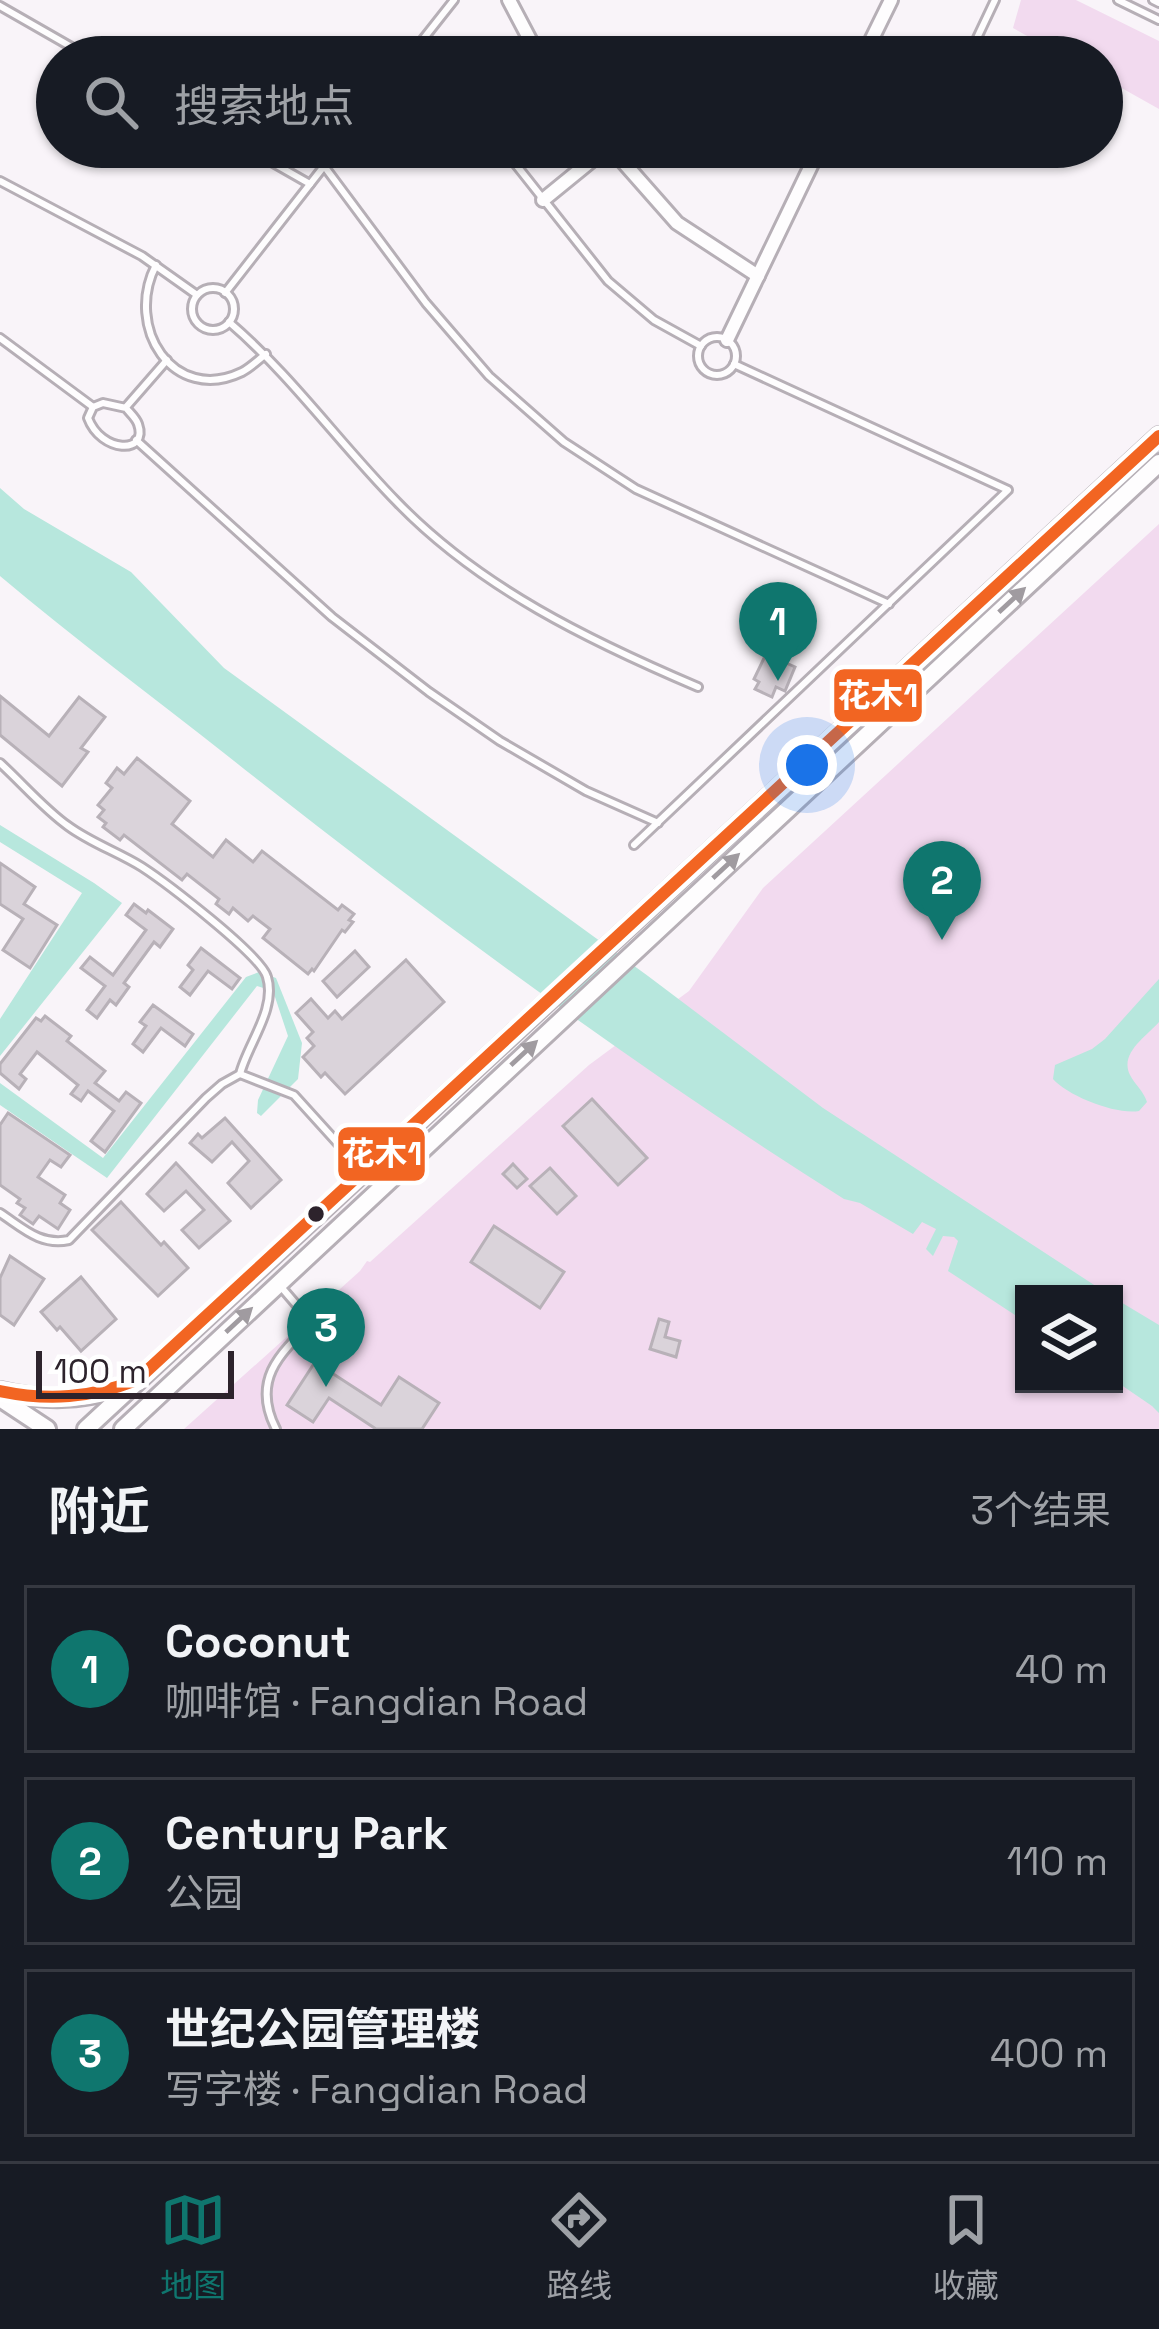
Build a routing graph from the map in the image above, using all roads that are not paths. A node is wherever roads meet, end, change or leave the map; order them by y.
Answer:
1 (454, 0) edge
2 (509, 0) edge
3 (890, 0) edge
4 (995, 0) edge
5 (1118, 0) edge
6 (0, 6) edge
7 (1159, 20) edge
8 (52, 36) edge
9 (426, 36) edge
10 (527, 36) edge
11 (873, 36) edge
12 (978, 36) edge
13 (282, 168) edge
14 (322, 168) edge
15 (325, 168) edge
16 (518, 168) edge
17 (583, 168) edge
18 (628, 168) edge
19 (810, 168) edge
20 (0, 181) edge
21 (310, 184) junction
22 (543, 200) junction
23 (155, 265) junction
24 (758, 276) junction
25 (225, 292) junction
26 (197, 295) junction
27 (229, 322) junction
28 (0, 338) edge
29 (728, 340) junction
30 (701, 346) junction
31 (266, 354) junction
32 (167, 360) junction
33 (734, 364) junction
34 (93, 407) junction
35 (126, 408) junction
36 (1159, 436) edge
37 (136, 440) junction
38 (1159, 463) edge
39 (889, 604) junction
40 (698, 687) dead end
41 (0, 763) edge
42 (658, 823) junction
43 (634, 845) dead end
44 (240, 1074) junction
45 (364, 1171) junction
46 (0, 1213) edge
47 (278, 1284) junction
48 (137, 1380) junction
49 (0, 1394) edge
50 (47, 1429) edge
51 (86, 1429) edge
52 (123, 1429) edge
53 (276, 1429) edge

1 - 9 lane
2 - 10 street
3 - 11 street
4 - 12 lane
5 - 7 lane
6 - 8 lane
13 - 21 lane
14 - 21 lane
15 - 39 lane
16 - 22 lane
17 - 22 street
18 - 24 street
19 - 24 street
20 - 23 lane
21 - 25 lane
22 - 30 lane
23 - 26 lane
23 - 32 lane
24 - 29 street
25 - 26 lane
25 - 27 lane
26 - 27 lane
27 - 31 lane
28 - 34 lane
29 - 30 lane
29 - 33 lane
30 - 33 lane
31 - 32 lane
31 - 40 lane
32 - 35 lane
33 - 39 lane
34 - 35 lane
34 - 37 lane
35 - 37 lane
36 - 45 main road
37 - 42 lane
47 -> 38 main road
39 - 42 lane
41 - 44 lane
42 - 43 lane
44 - 45 lane
44 - 46 lane
45 - 48 main road
52 -> 47 main road
47 - 53 lane
48 - 49 main road
48 - 51 main road
49 - 50 main road

